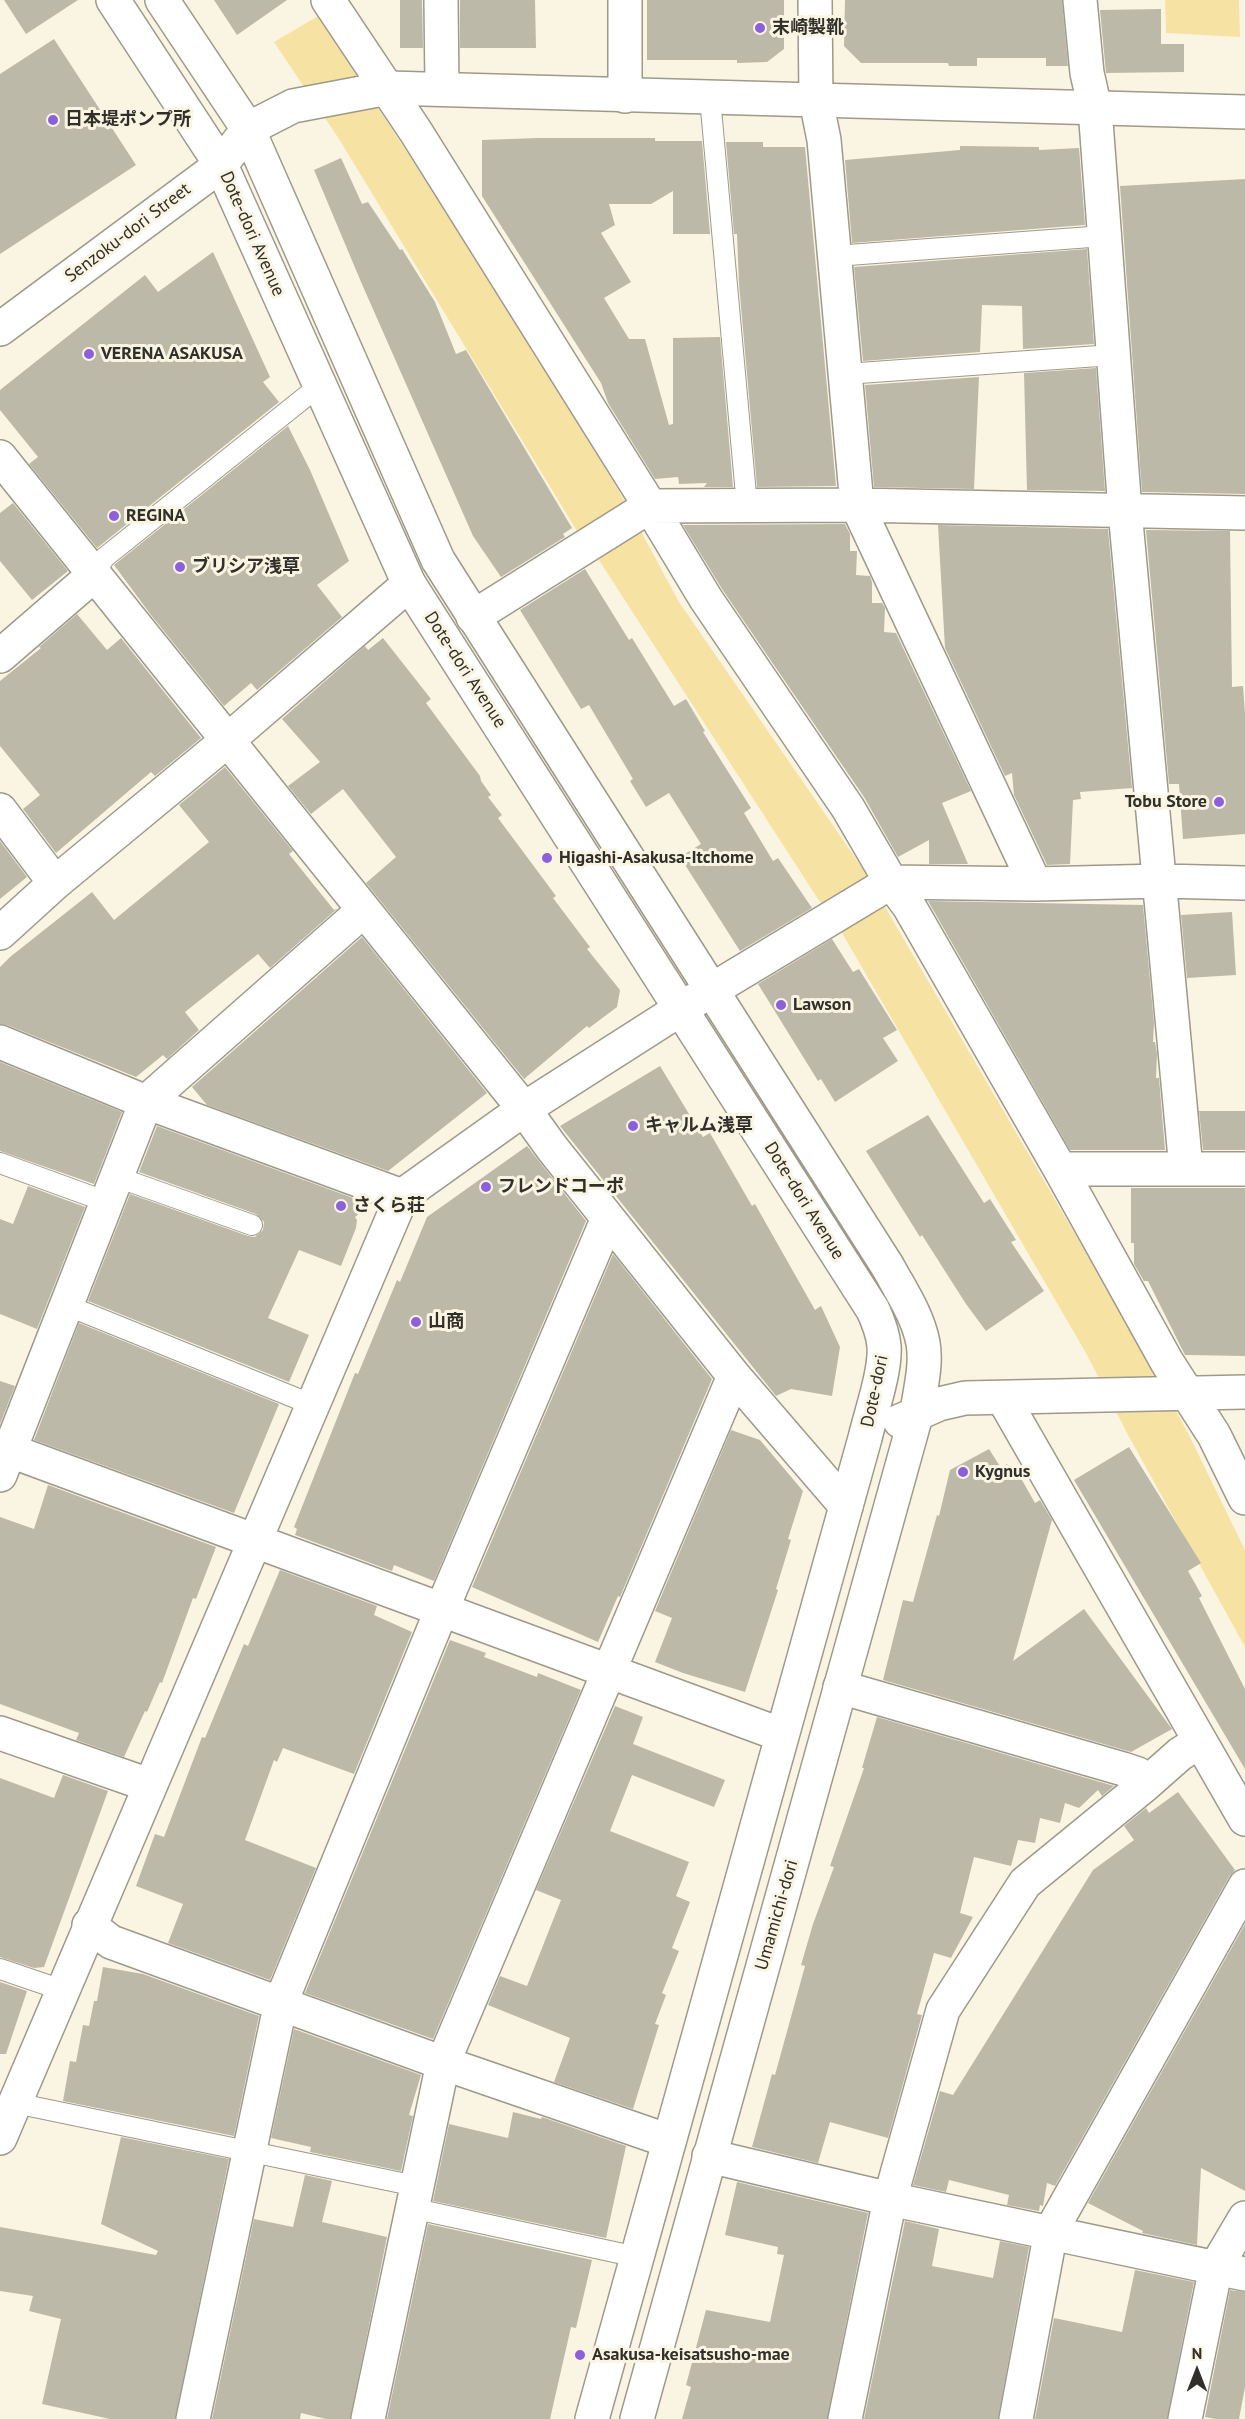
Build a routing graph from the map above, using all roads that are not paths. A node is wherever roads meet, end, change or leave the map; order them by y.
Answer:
1 (113, 0) edge
2 (162, 0) edge
3 (328, 0) edge
4 (441, 0) edge
5 (625, 0) edge
6 (815, 0) edge
7 (1080, 0) edge
8 (388, 88) junction
9 (442, 89) junction
10 (625, 96) junction
11 (710, 98) junction
12 (816, 100) junction
13 (1095, 108) junction
14 (1245, 112) edge
15 (248, 129) junction
16 (221, 165) junction
17 (1104, 236) junction
18 (835, 256) junction
19 (0, 329) edge
20 (1113, 355) junction
21 (845, 374) junction
22 (319, 386) junction
23 (0, 457) edge
24 (857, 505) junction
25 (650, 506) junction
26 (747, 506) junction
27 (1125, 510) junction
28 (1245, 513) edge
29 (95, 574) junction
30 (409, 584) junction
31 (473, 617) junction
32 (0, 656) edge
33 (228, 740) junction
34 (0, 810) edge
35 (1161, 881) junction
36 (891, 882) junction
37 (55, 883) junction
38 (1245, 883) edge
39 (1035, 884) junction
40 (364, 910) junction
41 (0, 933) edge
42 (711, 988) junction
43 (682, 1008) junction
44 (0, 1042) edge
45 (146, 1102) junction
46 (524, 1109) junction
47 (0, 1163) edge
48 (1059, 1169) junction
49 (1186, 1169) junction
50 (1245, 1169) edge
51 (112, 1189) junction
52 (402, 1196) junction
53 (608, 1218) junction
54 (252, 1224) dead end
55 (66, 1305) junction
56 (880, 1323) junction
57 (923, 1366) junction
58 (734, 1376) junction
59 (1186, 1392) junction
60 (1245, 1392) edge
61 (965, 1398) junction
62 (1003, 1398) junction
63 (313, 1405) junction
64 (917, 1412) junction
65 (865, 1438) junction
66 (3, 1458) edge
67 (1245, 1498) edge
68 (846, 1506) junction
69 (254, 1543) junction
70 (442, 1609) junction
71 (608, 1672) junction
72 (840, 1687) junction
73 (0, 1732) edge
74 (782, 1735) junction
75 (1199, 1743) junction
76 (1235, 1774) edge
77 (1146, 1784) junction
78 (149, 1785) junction
79 (1245, 1819) edge
80 (1245, 1886) edge
81 (89, 1925) junction
82 (0, 1969) edge
83 (62, 1990) junction
84 (281, 2002) junction
85 (443, 2063) junction
86 (15, 2103) junction
87 (0, 2138) edge
88 (669, 2140) junction
89 (250, 2152) junction
90 (710, 2156) junction
91 (413, 2197) junction
92 (890, 2199) junction
93 (1245, 2218) edge
94 (1051, 2231) junction
95 (637, 2257) junction
96 (1231, 2270) edge
97 (193, 2419) edge
98 (368, 2419) edge
99 (592, 2419) edge
100 (637, 2419) edge
101 (845, 2419) edge
102 (1016, 2419) edge
103 (1185, 2419) edge

1 - 16 street, Dote-dori Avenue
2 - 15 street, Dote-dori Avenue
3 - 8 street
4 - 9 street
5 - 10 street
6 - 12 street
7 - 13 street
8 - 9 street
8 - 15 street
8 - 25 street
9 - 10 street
10 - 11 street
11 - 12 street
11 - 26 lane
12 - 13 street
12 - 18 street
13 - 14 street
13 - 17 street
15 - 16 street, Senzoku-dori Street
15 - 31 street, Dote-dori Avenue
16 - 19 street, Senzoku-dori Street
16 - 22 street, Dote-dori Avenue
17 - 18 lane
17 - 20 street
18 - 21 street
20 - 21 lane
20 - 27 street
21 - 24 street
22 - 29 lane
22 - 30 street, Dote-dori Avenue
23 - 29 street
24 - 26 street
24 - 27 street
24 - 39 street
25 - 26 street
25 - 31 street
25 - 36 street
27 - 28 street
27 - 35 street
29 - 32 street
29 - 33 street
30 - 33 street
30 - 43 street, Dote-dori Avenue
31 - 42 street, Dote-dori Avenue
33 - 37 street
33 - 40 street
34 - 37 street
35 - 38 street
35 - 39 street
35 - 49 street
36 - 39 street
36 - 42 street
36 - 48 street
37 - 41 street
40 - 45 street
40 - 46 street
42 - 43 street
42 - 57 street, Dote-dori Avenue
43 - 46 street
43 - 56 street, Dote-dori Avenue
44 - 45 street
45 - 51 street
45 - 52 street
46 - 52 street
46 - 53 street
47 - 51 lane
48 - 49 street
48 - 59 street
49 - 50 street
51 - 54 lane
51 - 55 street
52 - 63 street
53 - 58 street
53 - 70 street
55 - 63 lane
55 - 66 street
56 - 57 street
56 - 65 street, Dote-dori
57 - 61 street
57 - 64 street
58 - 68 street
58 - 71 street
59 - 60 street
59 - 62 street
59 - 67 street
61 - 62 street
61 - 64 street
62 - 75 street
63 - 69 street
64 - 65 street
64 - 72 street, Umamichi-dori
65 - 68 street
66 - 69 street
68 - 74 street
69 - 70 street
69 - 78 street
70 - 71 street
70 - 84 street
71 - 74 street
71 - 85 street
72 - 77 street
72 - 90 street, Umamichi-dori
73 - 78 street
74 - 88 street
75 - 76 street
75 - 77 street
76 - 79 street
77 - 92 street
78 - 81 street
80 - 94 street
81 - 83 street
81 - 84 street
82 - 83 lane
83 - 86 street
84 - 85 street
84 - 89 street
85 - 88 street
85 - 91 street
86 - 87 street
86 - 89 lane
88 - 95 street
89 - 91 lane
89 - 97 street
90 - 92 street
90 - 100 street, Umamichi-dori
91 - 95 lane
91 - 98 street
92 - 94 street
92 - 101 street
93 - 96 street
94 - 96 street
94 - 102 street
95 - 99 street
96 - 103 street

